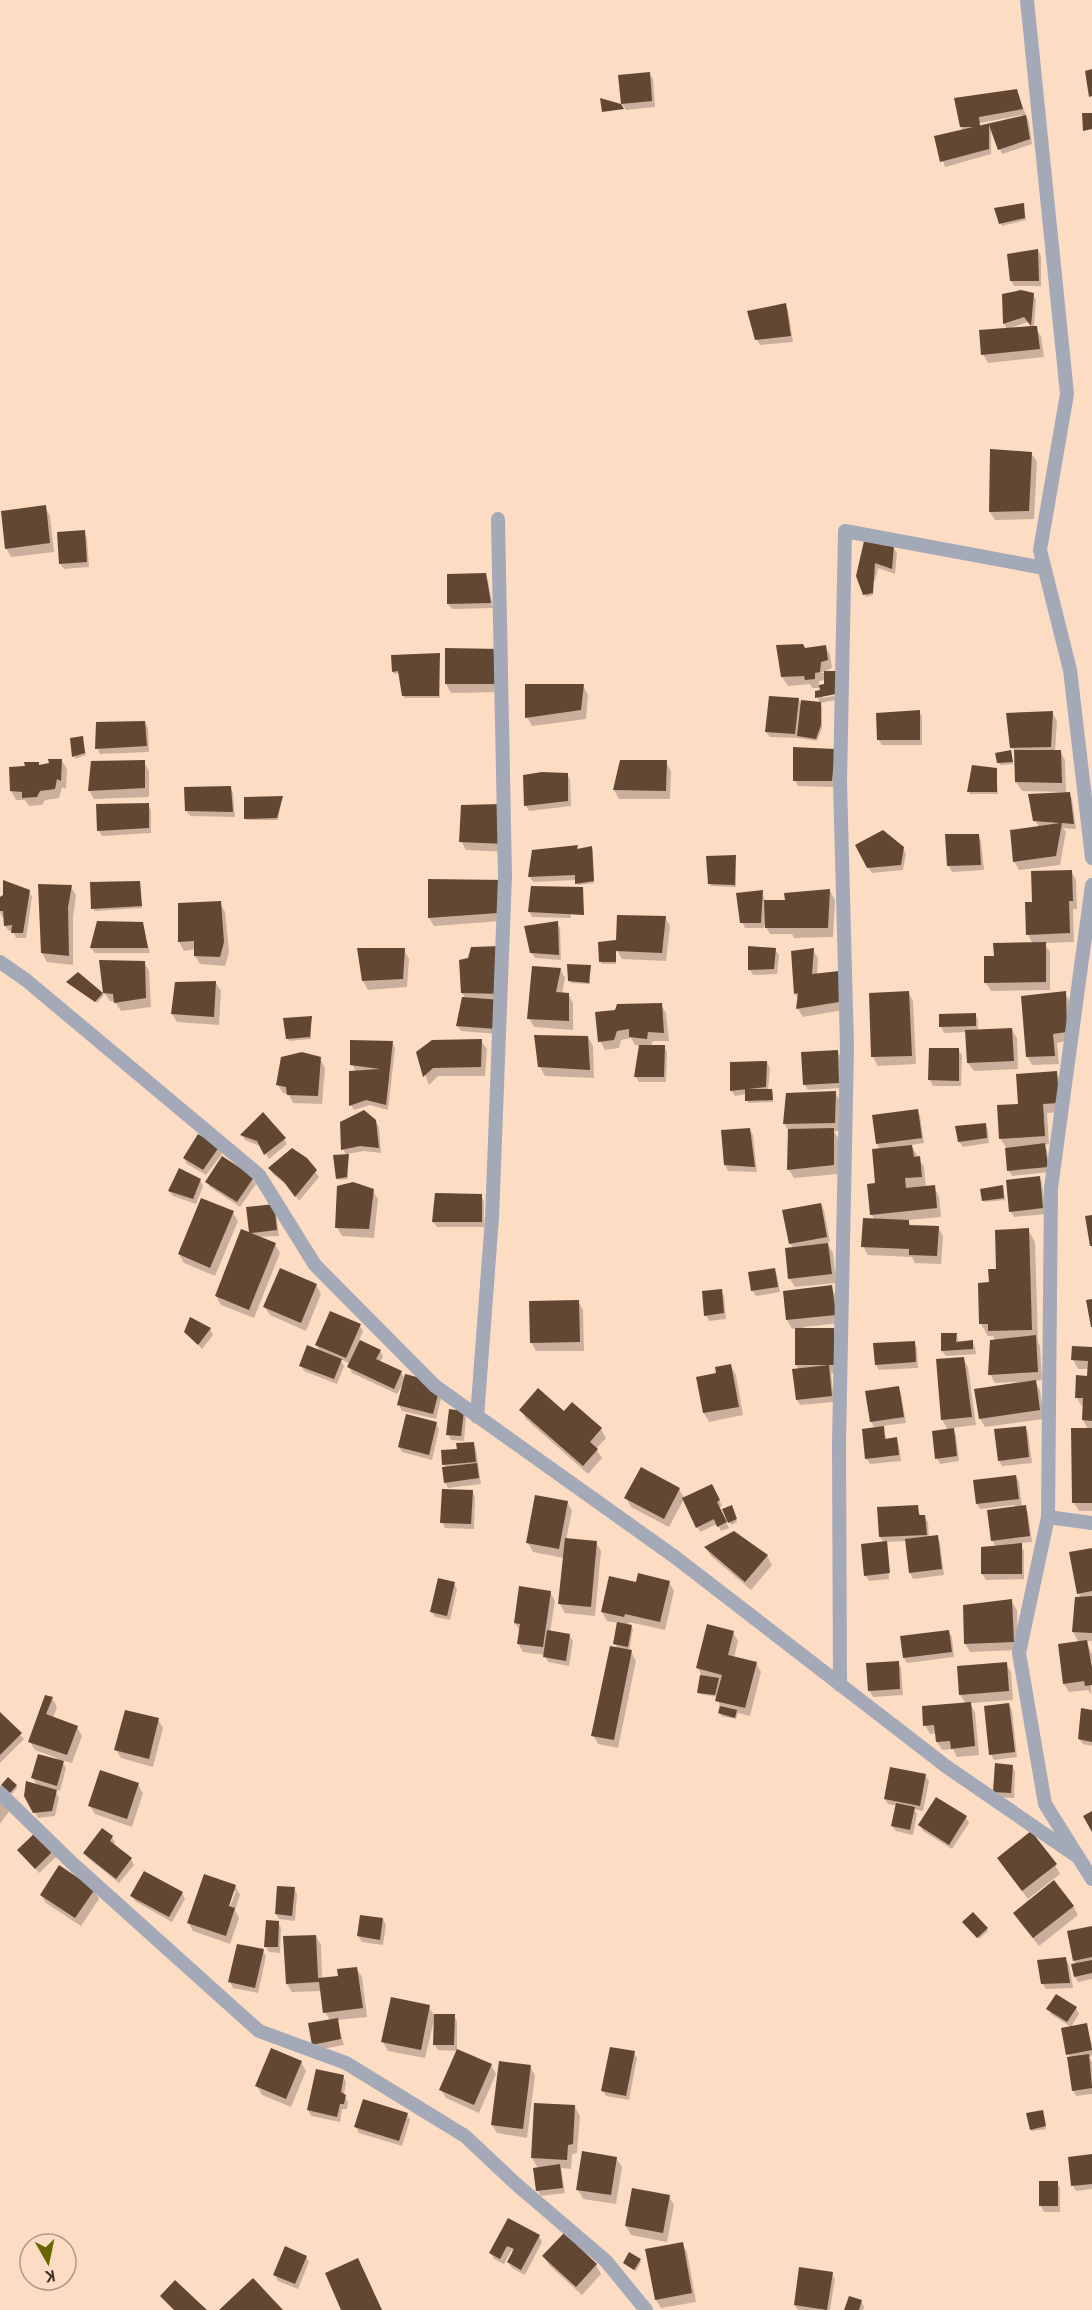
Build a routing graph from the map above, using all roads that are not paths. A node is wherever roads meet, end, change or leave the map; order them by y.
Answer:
1 (1027, 0) edge
2 (498, 519) dead end
3 (1044, 568) junction
4 (1092, 858) edge
5 (1092, 885) edge
6 (0, 962) edge
7 (477, 1417) junction
8 (1048, 1517) junction
9 (1092, 1523) edge
10 (840, 1685) junction
11 (0, 1793) edge
12 (1078, 1857) junction
13 (1092, 1880) edge
14 (646, 2310) edge

1 - 3 street
2 - 7 street
3 - 4 street
3 - 10 street
5 - 8 street
6 - 7 street
7 - 10 street
8 - 9 street
8 - 12 street
10 - 12 street
11 - 14 street
12 - 13 street

